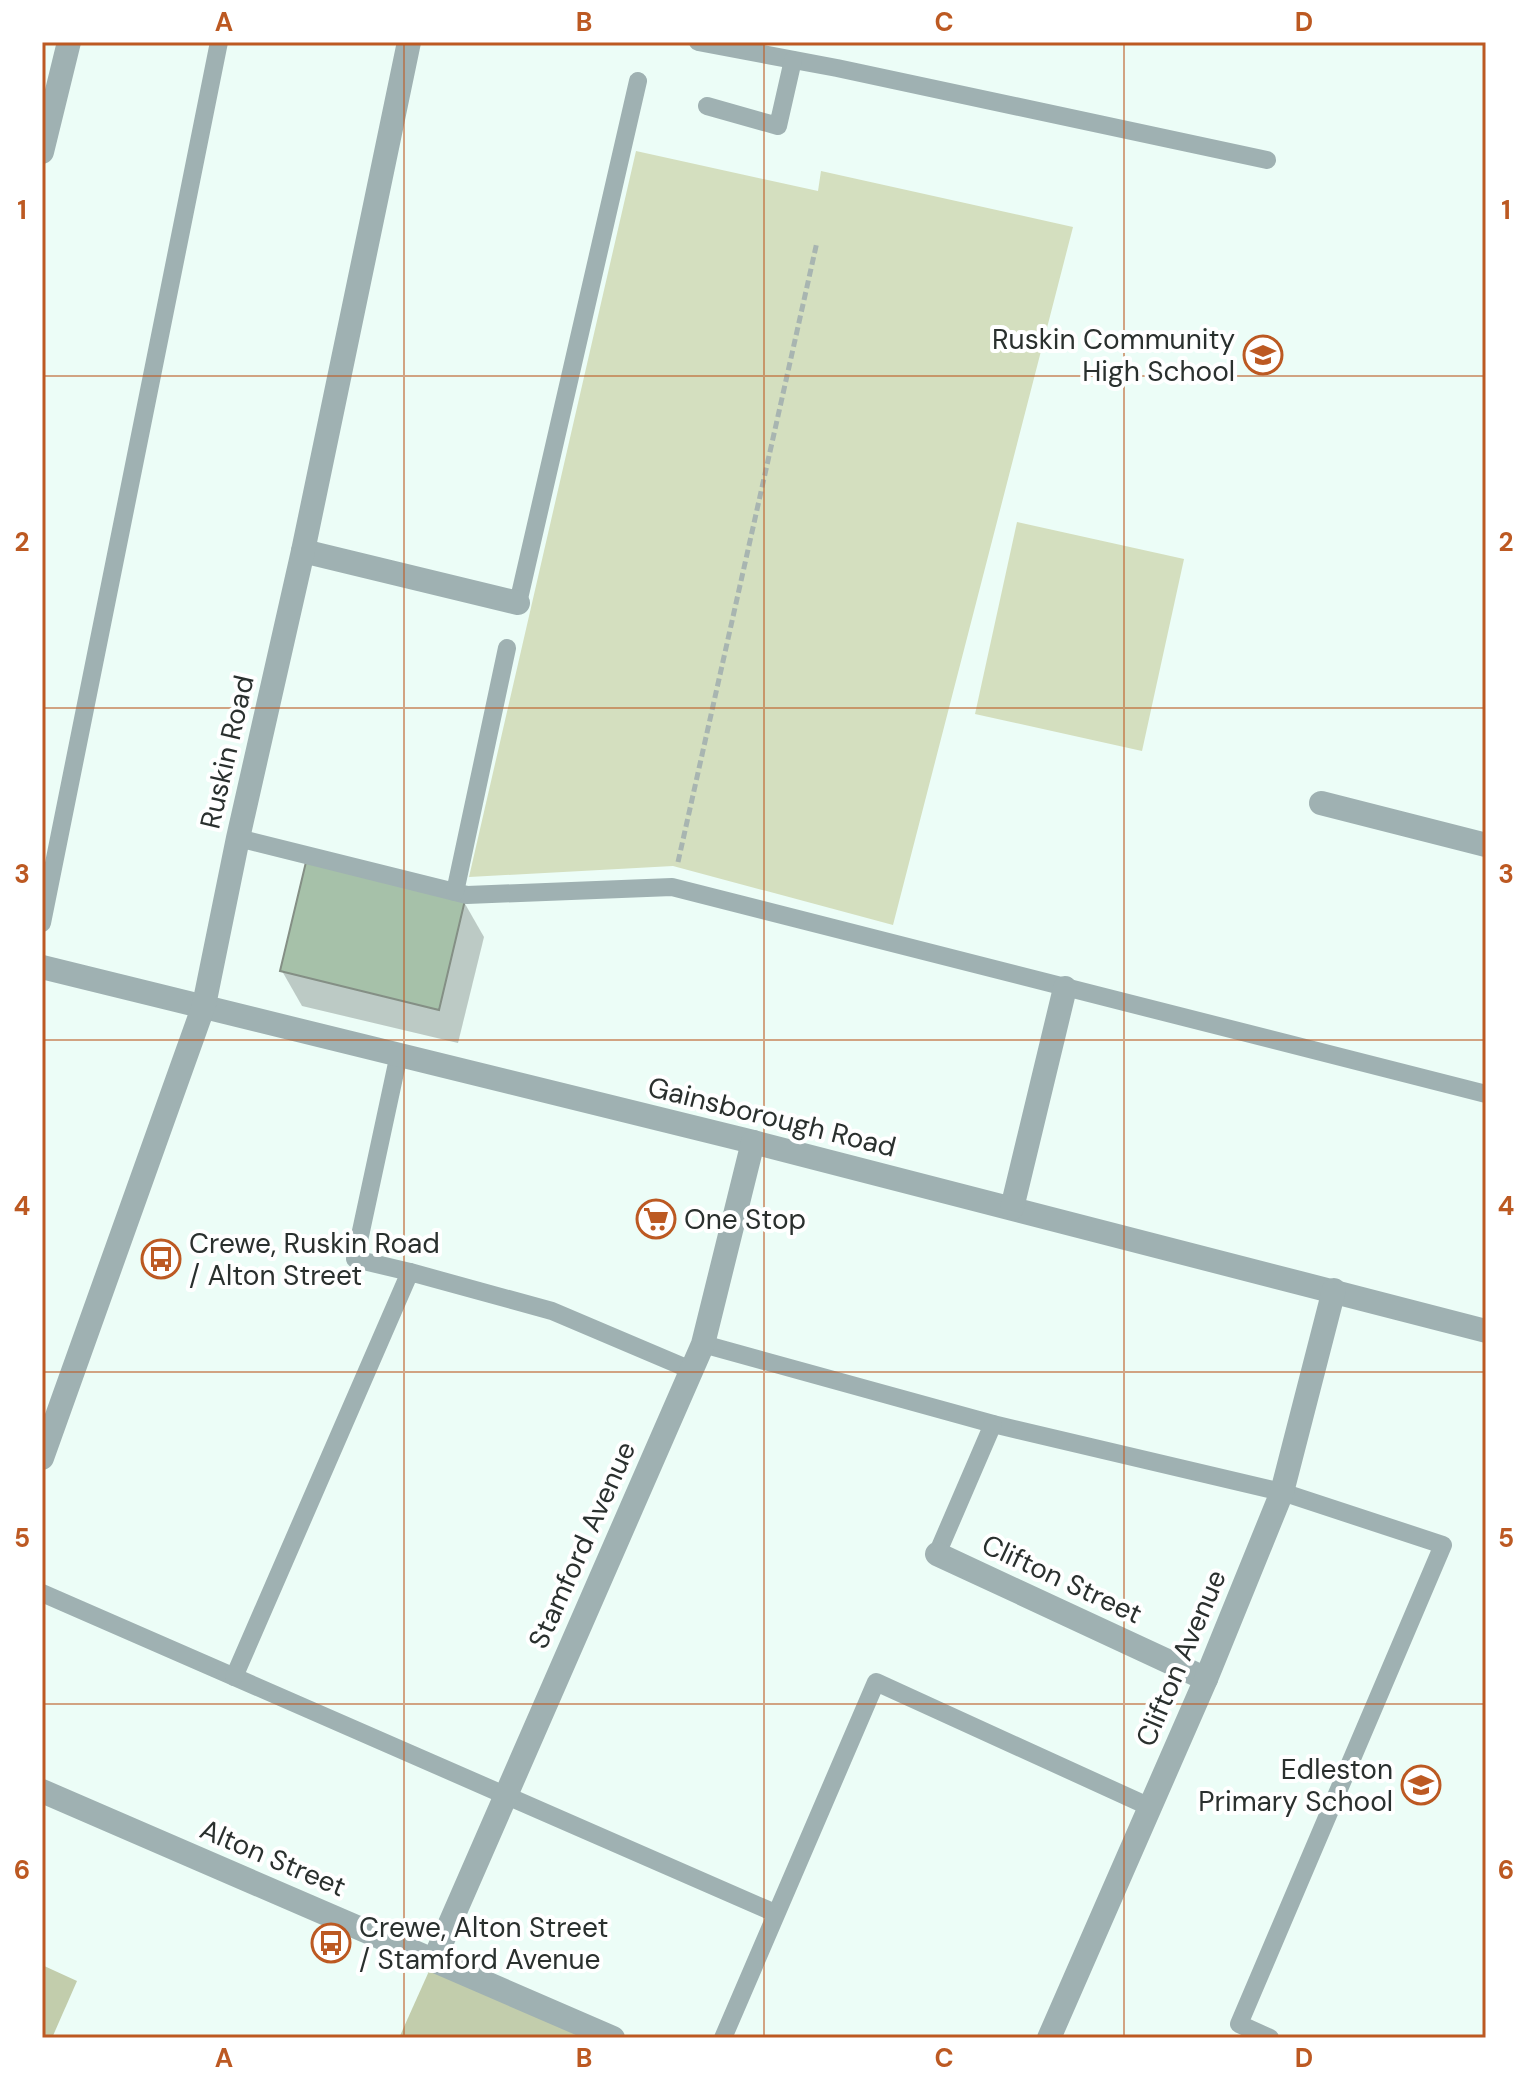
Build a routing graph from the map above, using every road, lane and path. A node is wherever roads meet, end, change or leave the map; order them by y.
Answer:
1 (69, 42) edge
2 (219, 42) edge
3 (409, 42) edge
4 (698, 42) edge
5 (793, 60) junction
6 (638, 81) dead end
7 (707, 106) dead end
8 (43, 147) edge
9 (1267, 160) dead end
10 (817, 242) dead end
11 (303, 551) junction
12 (518, 603) joint
13 (507, 648) dead end
14 (1321, 803) dead end
15 (238, 838) junction
16 (1486, 845) edge
17 (672, 887) junction
18 (455, 892) junction
19 (42, 923) edge
20 (42, 967) edge
21 (1065, 988) junction
22 (204, 1005) junction
23 (399, 1054) junction
24 (1486, 1094) edge
25 (753, 1142) junction
26 (1012, 1208) junction
27 (410, 1272) junction
28 (1334, 1290) junction
29 (1486, 1331) edge
30 (703, 1344) junction
31 (691, 1370) junction
32 (993, 1424) junction
33 (42, 1458) edge
34 (1282, 1492) junction
35 (937, 1554) joint
36 (42, 1593) edge
37 (234, 1677) junction
38 (1206, 1679) junction
39 (42, 1791) edge
40 (506, 1795) junction
41 (1150, 1807) junction
42 (775, 1913) junction
43 (434, 1960) junction
44 (613, 2038) edge
45 (723, 2038) edge
46 (1049, 2038) edge
47 (1270, 2038) edge

1 - 8 street
2 - 19 lane
3 - 11 street, Ruskin Road
4 - 5 lane
5 - 7 lane
5 - 9 lane
6 - 12 lane
10 - 17 path
11 - 12 street
11 - 15 street, Ruskin Road
13 - 18 lane
14 - 16 street
15 - 18 lane
15 - 22 street, Ruskin Road
17 - 18 lane
17 - 21 lane
20 - 22 street, Gainsborough Road
21 - 24 lane
21 - 26 street
22 - 23 street, Gainsborough Road
22 - 33 street, Ruskin Road
23 - 25 street, Gainsborough Road
23 - 27 lane
25 - 26 street, Gainsborough Road
25 - 30 street, Stamford Avenue
26 - 28 street, Gainsborough Road
27 - 31 lane
27 - 37 lane
28 - 29 street, Gainsborough Road
28 - 34 street, Clifton Avenue
30 - 31 street, Stamford Avenue
30 - 32 lane
31 - 40 street, Stamford Avenue
32 - 34 lane
32 - 35 lane
34 - 38 street, Clifton Avenue
34 - 47 lane
35 - 38 street, Clifton Street
36 - 37 lane
37 - 40 lane
38 - 41 street, Clifton Avenue
39 - 43 street, Alton Street
40 - 42 lane
40 - 43 street, Stamford Avenue
41 - 42 lane
41 - 46 street, Clifton Avenue
42 - 45 lane
43 - 44 street, Alton Street

